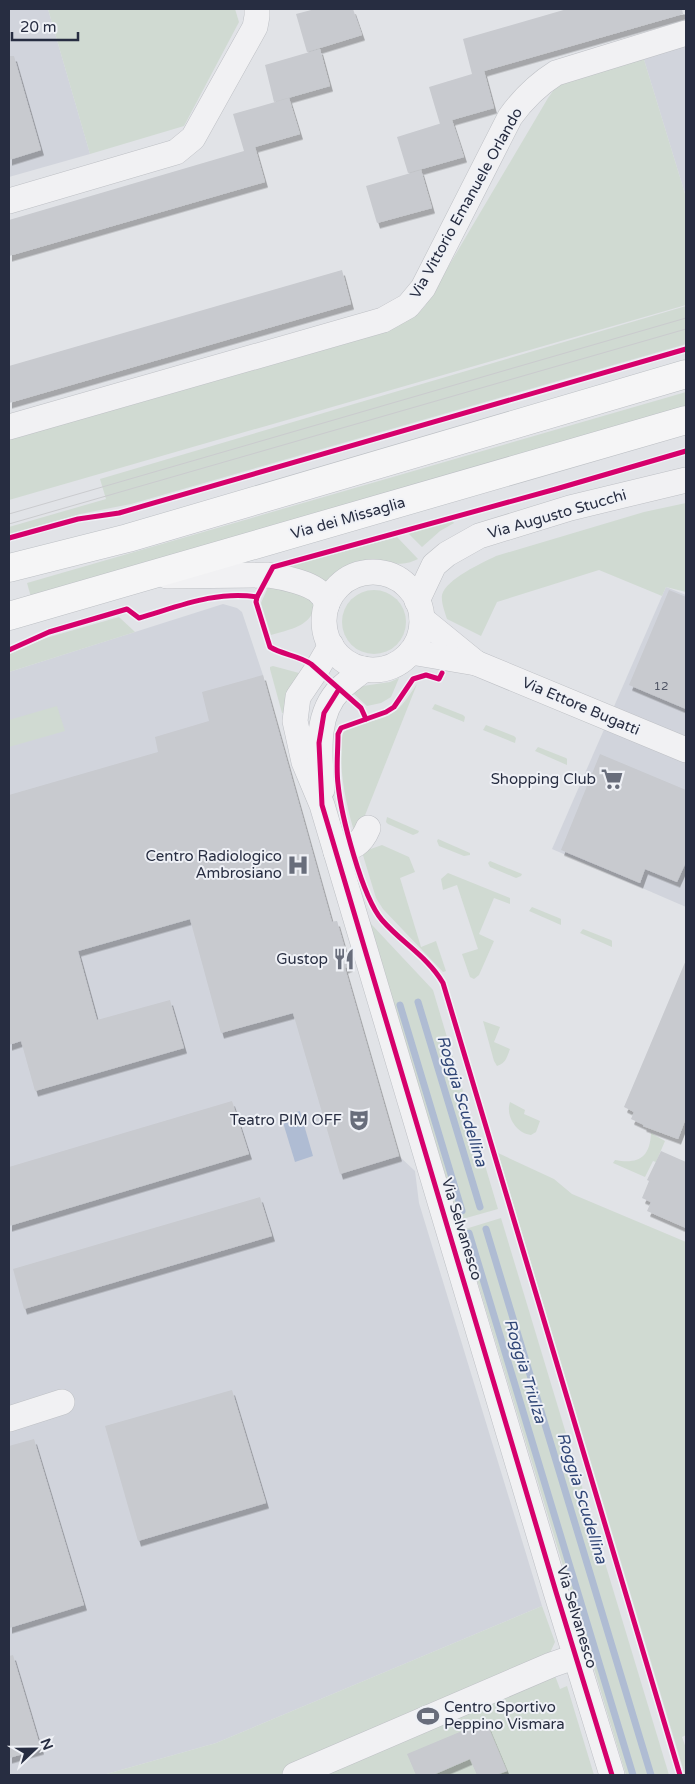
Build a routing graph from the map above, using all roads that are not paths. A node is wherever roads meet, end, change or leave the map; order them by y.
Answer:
1 (257, 12) edge
2 (686, 33) edge
3 (9, 201) edge
4 (686, 374) edge
5 (686, 420) edge
6 (9, 427) edge
7 (686, 480) edge
8 (434, 565) junction
9 (9, 568) edge
10 (150, 576) junction
11 (392, 576) junction
12 (327, 604) junction
13 (420, 610) junction
14 (9, 616) edge
15 (330, 645) junction
16 (411, 652) junction
17 (476, 663) junction
18 (364, 669) junction
19 (686, 750) edge
20 (322, 805) junction
21 (368, 828) dead end
22 (336, 852) junction
23 (62, 1402) dead end
24 (9, 1419) edge
25 (577, 1656) junction
26 (295, 1775) edge
27 (612, 1775) edge

1 - 3 street
2 - 6 street, Via Vittorio Emanuele Orlando
4 - 9 main road
5 - 10 main road, Via dei Missaglia
7 - 8 street, Via Augusto Stucchi
8 - 11 street, Via Augusto Stucchi
8 - 13 street, Via Augusto Stucchi
10 - 12 street
10 - 14 main road, Via dei Missaglia
11 - 12 street, Via Augusto Stucchi
11 - 13 street
12 - 15 street
13 - 16 street, Via Augusto Stucchi
13 - 17 street, Via Ettore Bugatti
15 - 18 street, Via Augusto Stucchi
15 - 20 street, Via Selvanesco
16 - 17 street, Via Ettore Bugatti
16 - 18 street, Via Augusto Stucchi
17 - 19 street, Via Ettore Bugatti
18 - 20 street, Via Selvanesco
20 - 22 street, Via Selvanesco
21 - 22 street
22 - 25 street, Via Selvanesco
23 - 24 street
25 - 26 street
25 - 27 street, Via Selvanesco

